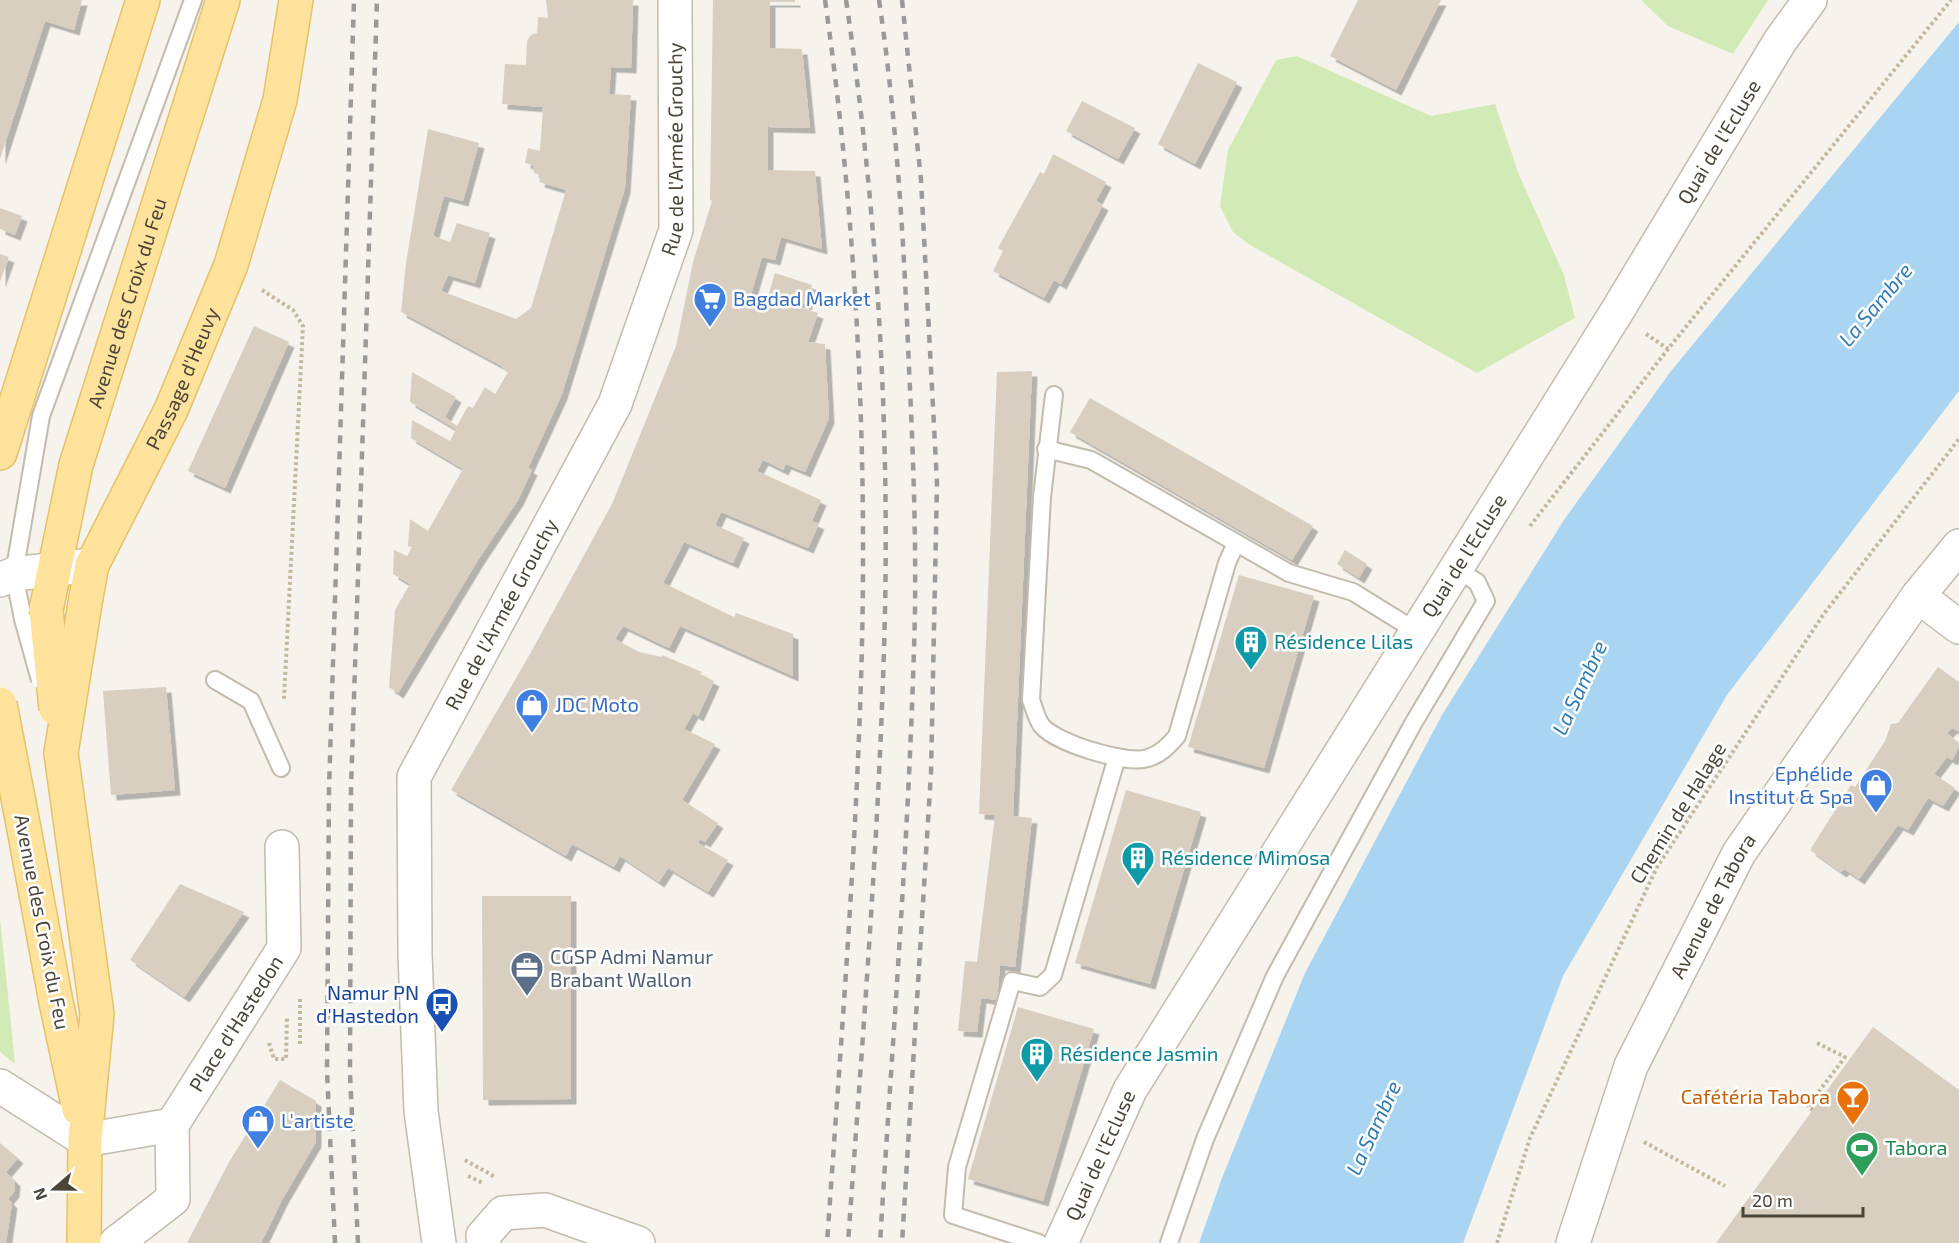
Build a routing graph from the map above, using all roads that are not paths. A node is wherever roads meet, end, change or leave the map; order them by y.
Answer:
1 (120, 0) edge
2 (143, 0) edge
3 (193, 0) edge
4 (224, 0) edge
5 (296, 0) edge
6 (675, 0) edge
7 (1810, 0) edge
8 (126, 54) junction
9 (1054, 395) dead end
10 (1046, 449) junction
11 (0, 453) edge
12 (1236, 543) junction
13 (1959, 546) edge
14 (92, 565) junction
15 (1455, 568) junction
16 (55, 570) junction
17 (7, 577) edge
18 (1918, 596) junction
19 (34, 614) junction
20 (1959, 627) edge
21 (1416, 631) junction
22 (215, 680) dead end
23 (0, 704) edge
24 (61, 753) junction
25 (1117, 757) junction
26 (281, 768) dead end
27 (282, 847) dead end
28 (0, 1086) edge
29 (172, 1125) junction
30 (86, 1140) junction
31 (84, 1243) edge
32 (116, 1243) edge
33 (439, 1243) edge
34 (484, 1243) edge
35 (638, 1243) edge
36 (1039, 1243) edge
37 (1061, 1243) edge
38 (1169, 1243) edge
39 (1573, 1243) edge

1 - 8 main road
2 - 8 main road
3 - 17 lane
4 - 16 main road, Avenue des Croix du Feu
5 - 14 main road, Passage d'Heuvy
6 - 33 street, Rue de l'Armée Grouchy
7 - 15 street, Quai de l'Ecluse
8 - 11 main road
9 - 10 lane
10 - 12 lane
10 - 25 lane
12 - 21 lane
12 - 25 lane
13 - 18 street, Avenue de Tabora
14 - 16 street
14 - 24 main road, Passage d'Heuvy, bridge
15 - 21 street, Quai de l'Ecluse
15 - 38 lane
16 - 17 street
16 - 19 main road, Avenue des Croix du Feu
17 - 19 lane
18 - 20 street
18 - 39 street, Avenue de Tabora
19 - 24 main road, Avenue des Croix du Feu, bridge
21 - 37 street, Quai de l'Ecluse
22 - 26 lane
23 - 30 main road, Avenue des Croix du Feu, bridge
24 - 30 main road, Avenue des Croix du Feu
25 - 36 lane
27 - 29 street, Place d'Hastedon
28 - 30 street
29 - 30 street
29 - 32 street
30 - 31 main road
34 - 35 street

